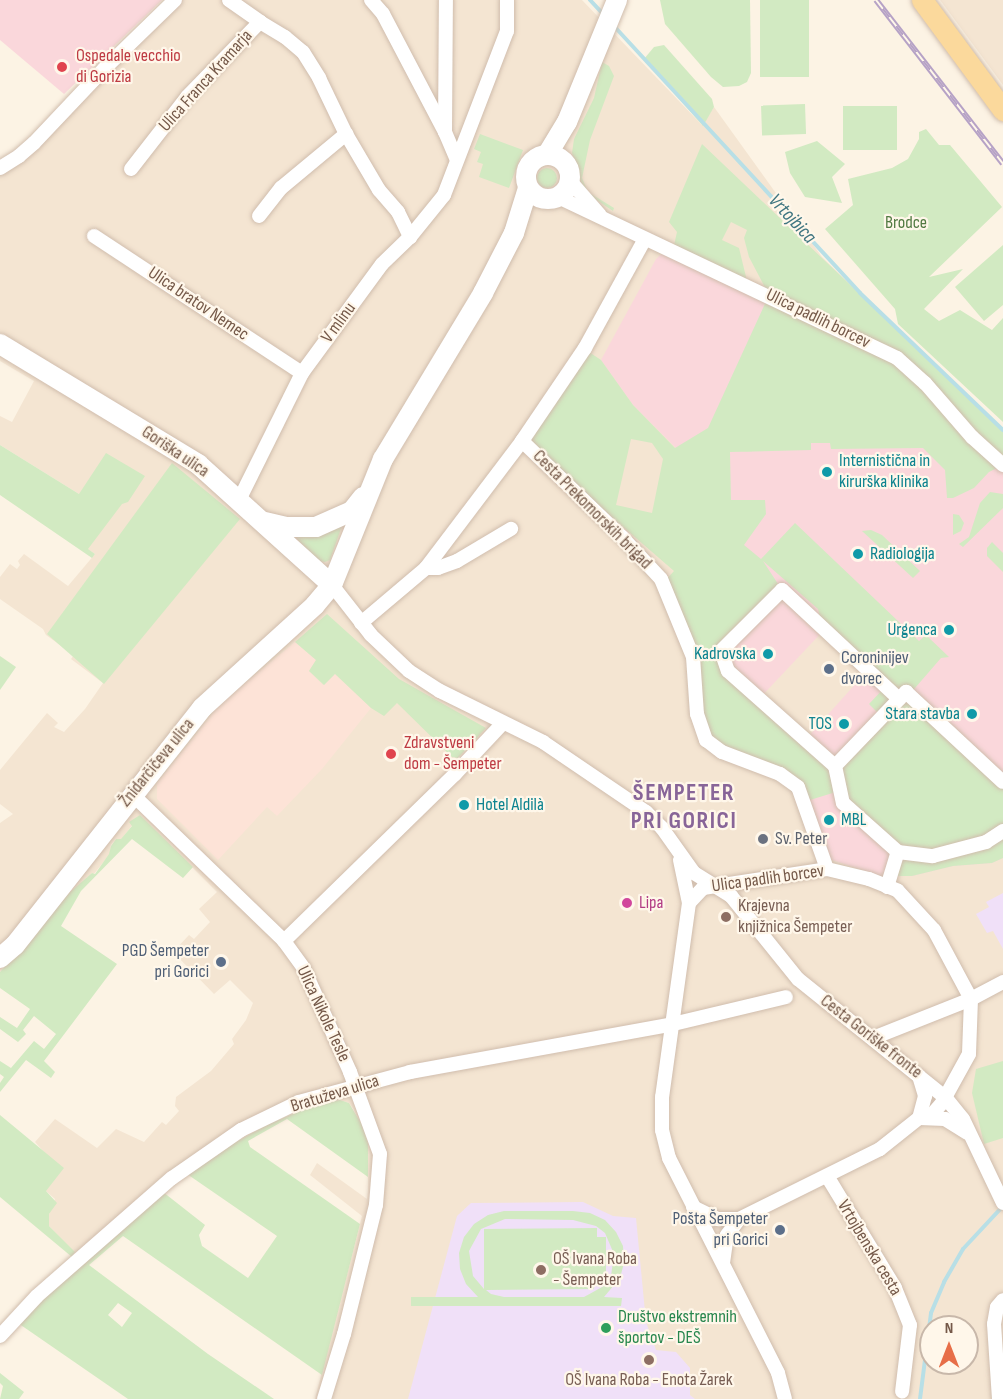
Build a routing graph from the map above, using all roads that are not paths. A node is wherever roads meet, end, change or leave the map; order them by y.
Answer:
1 (175, 0) edge
2 (229, 0) edge
3 (371, 0) edge
4 (383, 0) edge
5 (446, 0) edge
6 (507, 0) edge
7 (617, 0) edge
8 (922, 0) edge
9 (383, 14) junction
10 (260, 22) junction
11 (1003, 110) edge
12 (445, 132) junction
13 (346, 134) junction
14 (555, 158) junction
15 (457, 160) junction
16 (0, 168) edge
17 (131, 169) dead end
18 (550, 191) junction
19 (259, 216) dead end
20 (601, 217) junction
21 (93, 236) dead end
22 (410, 237) junction
23 (645, 239) junction
24 (0, 344) edge
25 (302, 373) junction
26 (522, 441) junction
27 (1003, 465) edge
28 (368, 491) junction
29 (239, 500) junction
30 (262, 522) junction
31 (511, 529) dead end
32 (426, 568) junction
33 (332, 585) junction
34 (361, 623) junction
35 (899, 699) junction
36 (503, 723) junction
37 (835, 766) junction
38 (1003, 782) edge
39 (132, 794) junction
40 (1003, 831) edge
41 (677, 850) junction
42 (898, 852) junction
43 (827, 869) junction
44 (884, 885) junction
45 (717, 888) junction
46 (689, 903) junction
47 (284, 941) junction
48 (0, 958) edge
49 (1003, 982) edge
50 (786, 997) dead end
51 (971, 999) junction
52 (673, 1024) junction
53 (873, 1038) junction
54 (919, 1076) junction
55 (357, 1087) junction
56 (945, 1097) junction
57 (925, 1117) junction
58 (971, 1136) junction
59 (997, 1171) edge
60 (827, 1176) junction
61 (1001, 1198) edge
62 (693, 1207) junction
63 (739, 1219) junction
64 (723, 1263) junction
65 (1003, 1300) edge
66 (0, 1336) edge
67 (902, 1392) dead end
68 (324, 1399) edge
69 (785, 1399) edge
70 (999, 1399) edge

1 - 16 street
2 - 10 street, Ulica Franca Kramarja
3 - 9 street
4 - 9 street
5 - 12 street
6 - 15 street, V mlinu
7 - 14 street
8 - 11 main road
9 - 12 street
10 - 13 street, Ulica Franca Kramarja
10 - 17 street, Ulica Franca Kramarja
12 - 15 street
13 - 19 street
13 - 22 street, Ulica Franca Kramarja
14 - 18 street
14 - 18 street
15 - 22 street, V mlinu
18 - 20 street, Ulica padlih borcev
18 - 20 street, Ulica padlih borcev
18 - 28 street
20 - 23 street, Ulica padlih borcev
21 - 25 street, Ulica bratov Nemec
22 - 25 street, V mlinu
23 - 26 street, Cesta Prekomorskih brigad
23 - 27 street, Ulica padlih borcev
24 - 29 street, Goriška ulica
25 - 29 street, V mlinu
26 - 32 street, Cesta Prekomorskih brigad
26 - 43 street, Cesta Prekomorskih brigad
28 - 30 street
28 - 33 street
29 - 30 street, Goriška ulica
30 - 33 street, Goriška ulica
31 - 32 street
32 - 34 street, Cesta Prekomorskih brigad
33 - 34 street
33 - 39 street, Žnidarčičeva ulica
34 - 36 street
35 - 37 street
35 - 37 street
35 - 38 street
36 - 41 street
36 - 47 street
37 - 42 street
39 - 47 street, Ulica Nikole Tesle
39 - 48 street, Žnidarčičeva ulica
40 - 42 street
41 - 45 street, Cesta Goriške fronte
41 - 46 street
42 - 44 street
43 - 44 street, Ulica padlih borcev
43 - 45 street, Ulica padlih borcev
44 - 51 street, Ulica padlih borcev
45 - 46 street, Ulica padlih borcev
45 - 53 street, Cesta Goriške fronte
46 - 52 street
47 - 55 street, Ulica Nikole Tesle
49 - 51 street
50 - 52 street
51 - 53 street
51 - 56 street
52 - 55 street, Bratuževa ulica
52 - 62 street
53 - 54 street, Cesta Goriške fronte
54 - 56 street, Cesta Goriške fronte
54 - 57 street
55 - 66 street, Bratuževa ulica
55 - 68 street, Ulica Nikole Tesle
56 - 57 street
56 - 58 street, Cesta Goriške fronte
57 - 58 street
57 - 60 street
58 - 59 street, Cesta Goriške fronte
59 - 61 street, Cesta Goriške fronte
60 - 63 street
60 - 67 street, Vrtojbenska cesta
62 - 63 street
62 - 64 street
63 - 64 street
64 - 69 street
65 - 70 street

